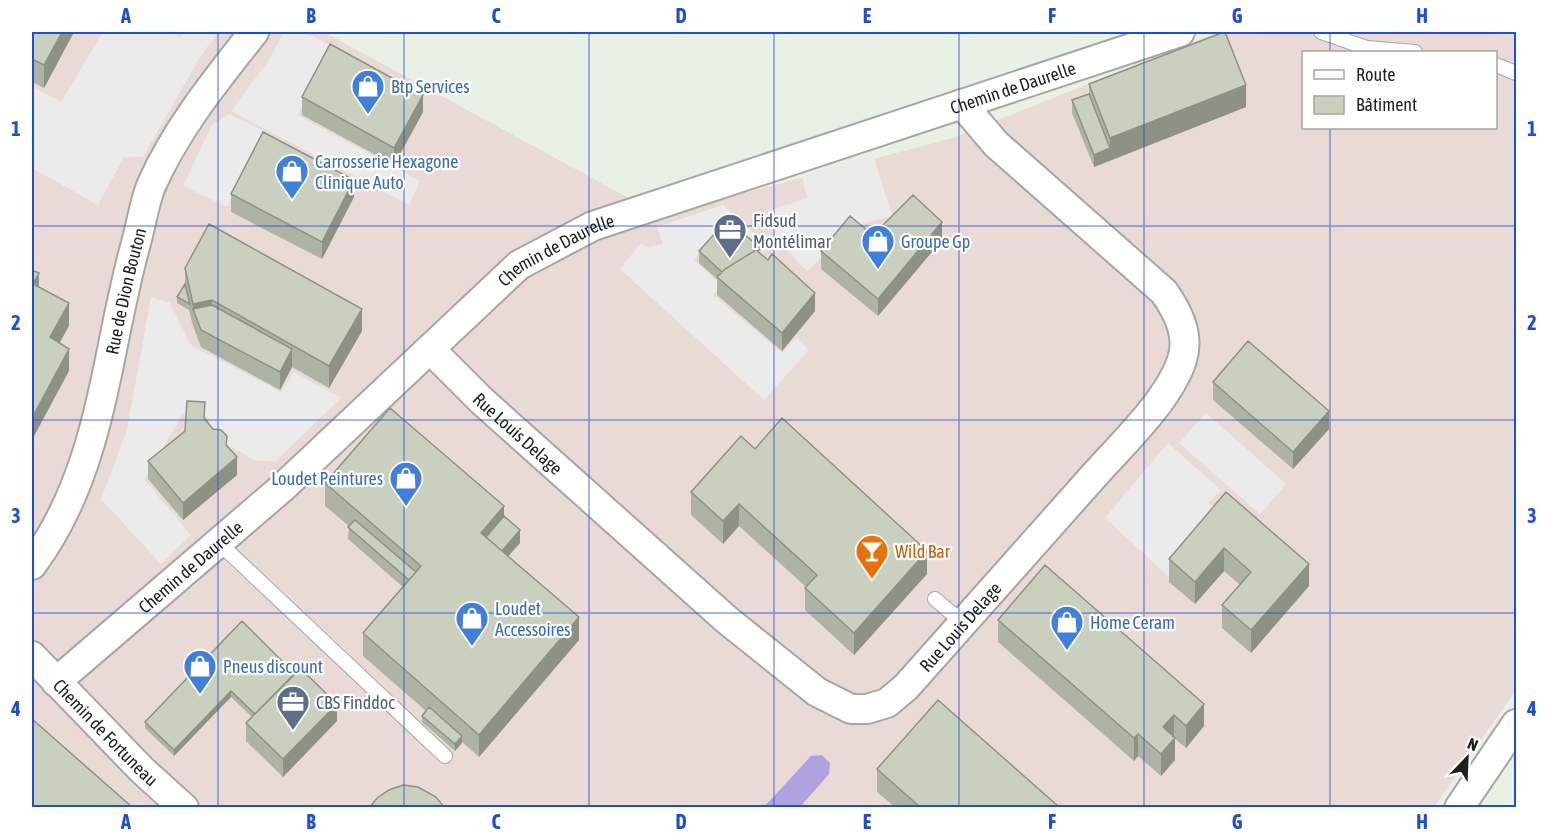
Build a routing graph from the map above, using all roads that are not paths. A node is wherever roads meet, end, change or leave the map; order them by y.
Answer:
1 (254, 32) edge
2 (1180, 32) edge
3 (1321, 32) edge
4 (1403, 51) edge
5 (1497, 65) edge
6 (1516, 73) edge
7 (962, 104) junction
8 (430, 349) junction
9 (218, 542) junction
10 (32, 565) edge
11 (935, 599) dead end
12 (963, 623) junction
13 (32, 656) edge
14 (56, 682) junction
15 (1516, 724) edge
16 (445, 756) dead end
17 (184, 807) edge
18 (1459, 807) edge

1 - 10 street, Rue de Dion Bouton
2 - 7 street, Chemin de Daurelle
3 - 4 lane
5 - 6 lane
7 - 8 street, Chemin de Daurelle
7 - 12 street, Rue Louis Delage
8 - 9 street, Chemin de Daurelle
8 - 12 street, Rue Louis Delage
9 - 14 street, Chemin de Daurelle
9 - 16 lane
11 - 12 lane
13 - 14 street, Chemin de Fortuneau
14 - 17 street, Chemin de Fortuneau
15 - 18 street

